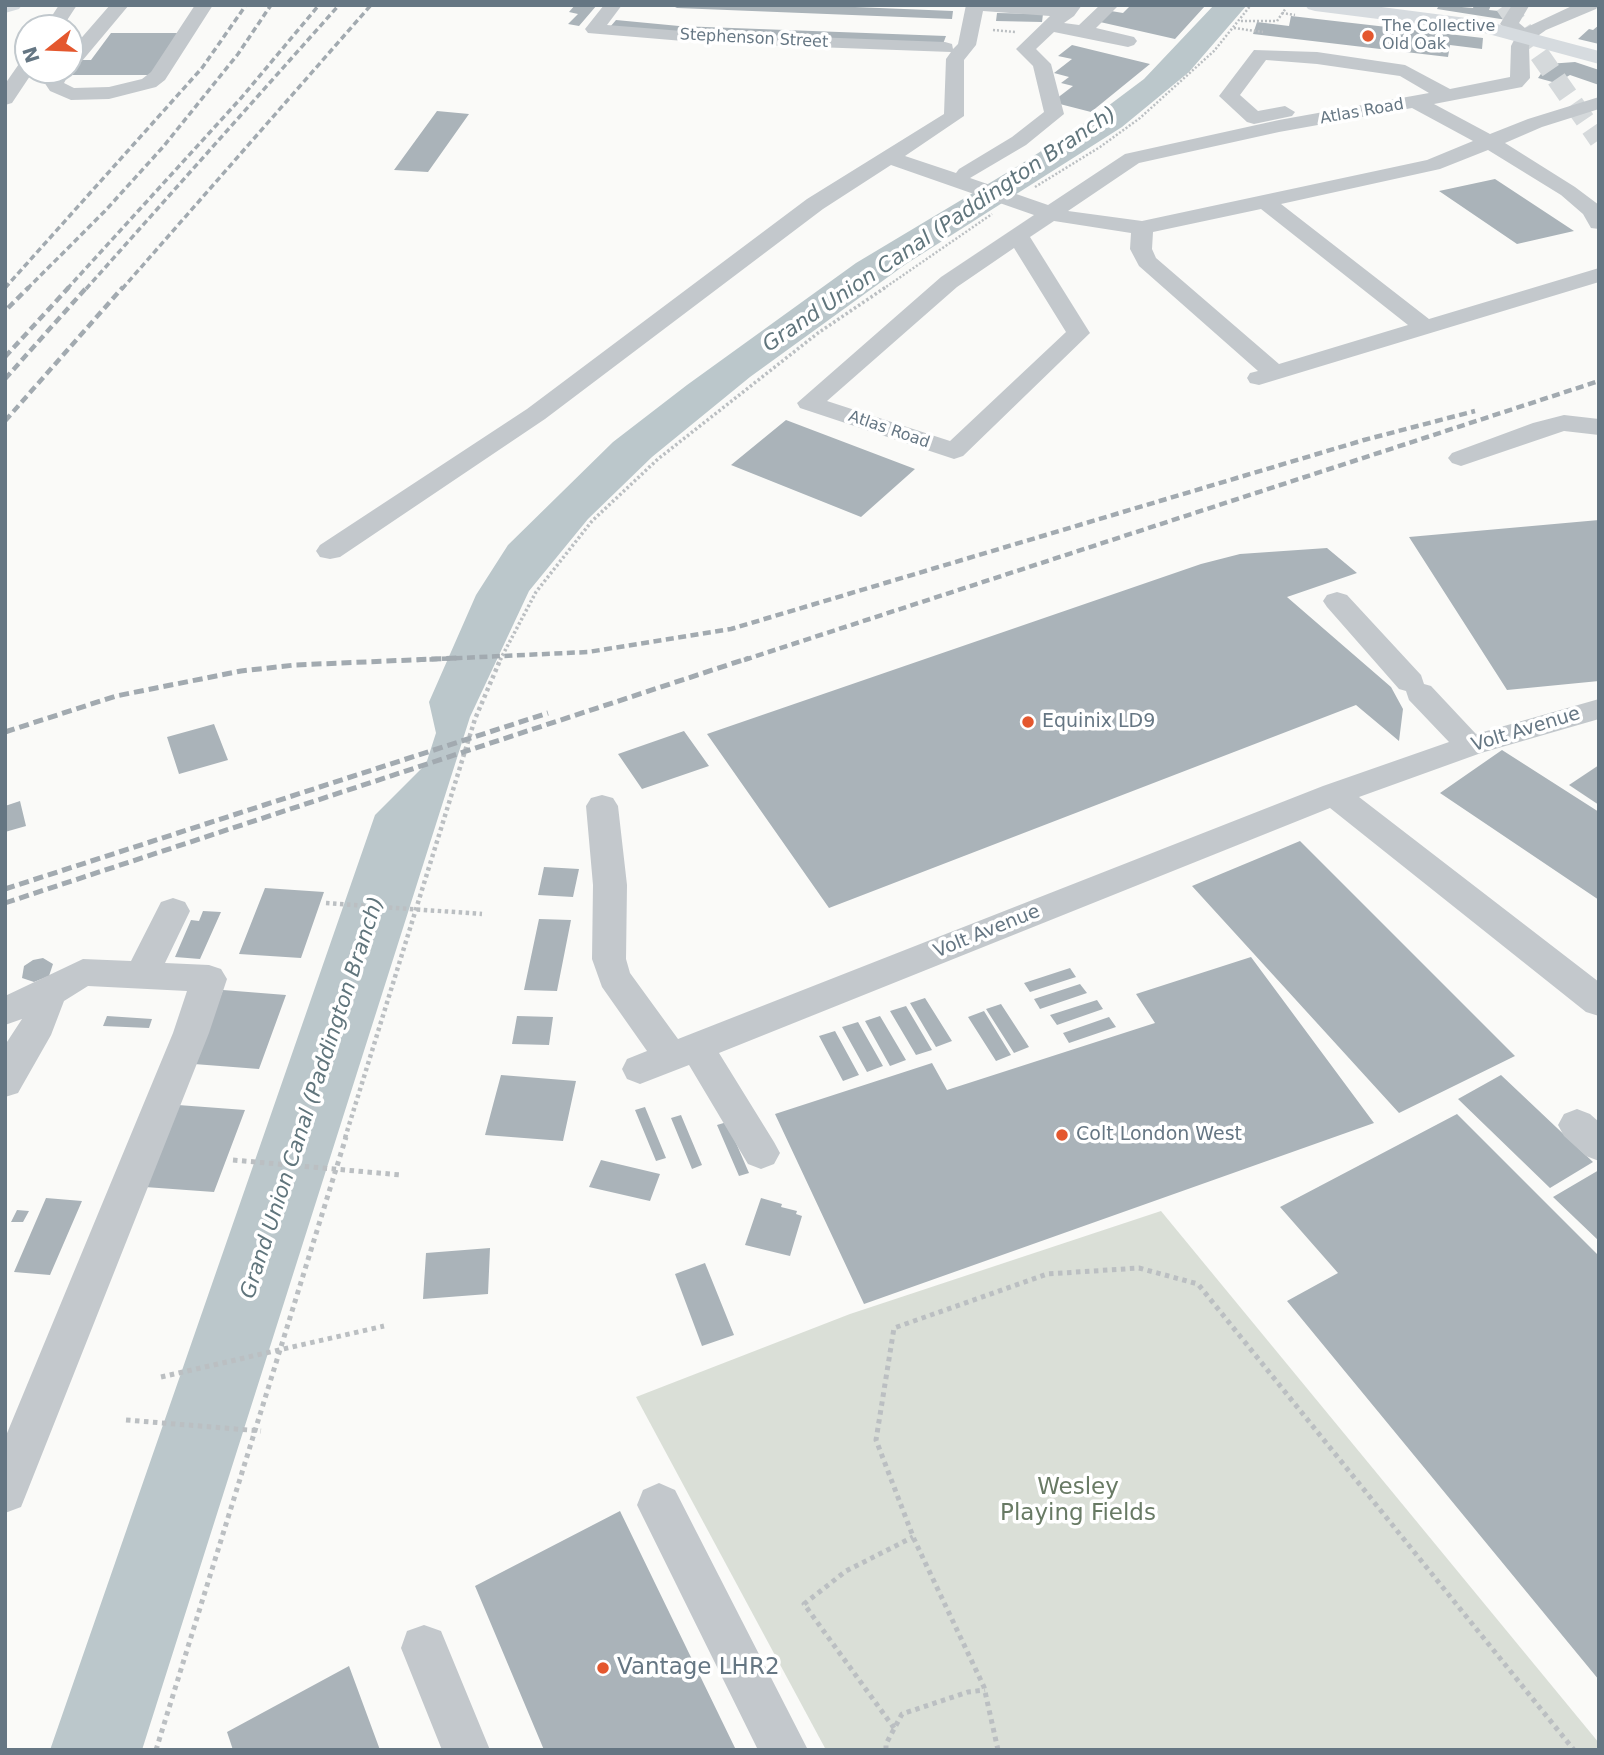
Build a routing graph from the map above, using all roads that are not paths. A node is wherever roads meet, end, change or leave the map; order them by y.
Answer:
1 (12, 5) edge
2 (120, 5) edge
3 (204, 5) edge
4 (613, 5) edge
5 (1110, 5) edge
6 (1315, 5) edge
7 (982, 6) edge
8 (1520, 6) edge
9 (5, 7) edge
10 (1584, 7) edge
11 (1368, 8) edge
12 (1071, 9) edge
13 (1046, 30) junction
14 (1083, 31) junction
15 (1525, 37) junction
16 (1128, 41) dead end
17 (84, 47) edge
18 (950, 53) junction
19 (1599, 58) edge
20 (15, 84) edge
21 (55, 84) edge
22 (1432, 98) junction
23 (5, 99) edge
24 (1599, 103) edge
25 (1491, 142) junction
26 (889, 157) junction
27 (957, 176) junction
28 (1264, 201) junction
29 (1045, 212) junction
30 (1599, 223) edge
31 (1142, 228) junction
32 (1018, 236) junction
33 (1599, 275) edge
34 (1599, 295) edge
35 (1426, 328) junction
36 (1380, 342) junction
37 (1599, 427) edge
38 (1461, 458) dead end
39 (330, 551) dead end
40 (1337, 601) dead end
41 (1599, 709) edge
42 (1470, 746) junction
43 (1335, 794) junction
44 (602, 806) dead end
45 (173, 911) dead end
46 (142, 975) junction
47 (48, 993) junction
48 (1599, 1002) edge
49 (5, 1011) edge
50 (669, 1057) junction
51 (5, 1082) edge
52 (761, 1153) dead end
53 (5, 1492) edge
54 (660, 1505) dead end
55 (424, 1648) dead end
56 (466, 1750) edge
57 (784, 1750) edge

1 - 9 main road
2 - 17 street
3 - 21 street
4 - 18 street, Stephenson Street
5 - 14 street
6 - 11 main road
7 - 12 street
7 - 18 street
8 - 15 street
10 - 15 street
11 - 15 main road
12 - 13 street
13 - 14 street
13 - 27 street
14 - 16 street
15 - 19 main road
15 - 22 street, Atlas Road
18 - 26 street
20 - 23 street
22 - 22 street
22 - 25 street
22 - 29 street, Atlas Road
24 - 25 street
25 - 28 street
25 - 30 street
26 - 27 street
26 - 39 street
27 - 29 street
28 - 31 street
28 - 35 street
29 - 31 street
29 - 32 street, Atlas Road
31 - 36 street
32 - 32 street, Atlas Road
33 - 35 street
34 - 36 street
35 - 36 street
37 - 38 street
40 - 42 street
41 - 42 street, Volt Avenue
42 - 43 street, Volt Avenue
43 - 48 street
43 - 50 street, Volt Avenue
44 - 50 street
45 - 46 street
46 - 47 street
46 - 53 street
47 - 49 street
47 - 51 street
50 - 52 street
54 - 57 street
55 - 56 street

